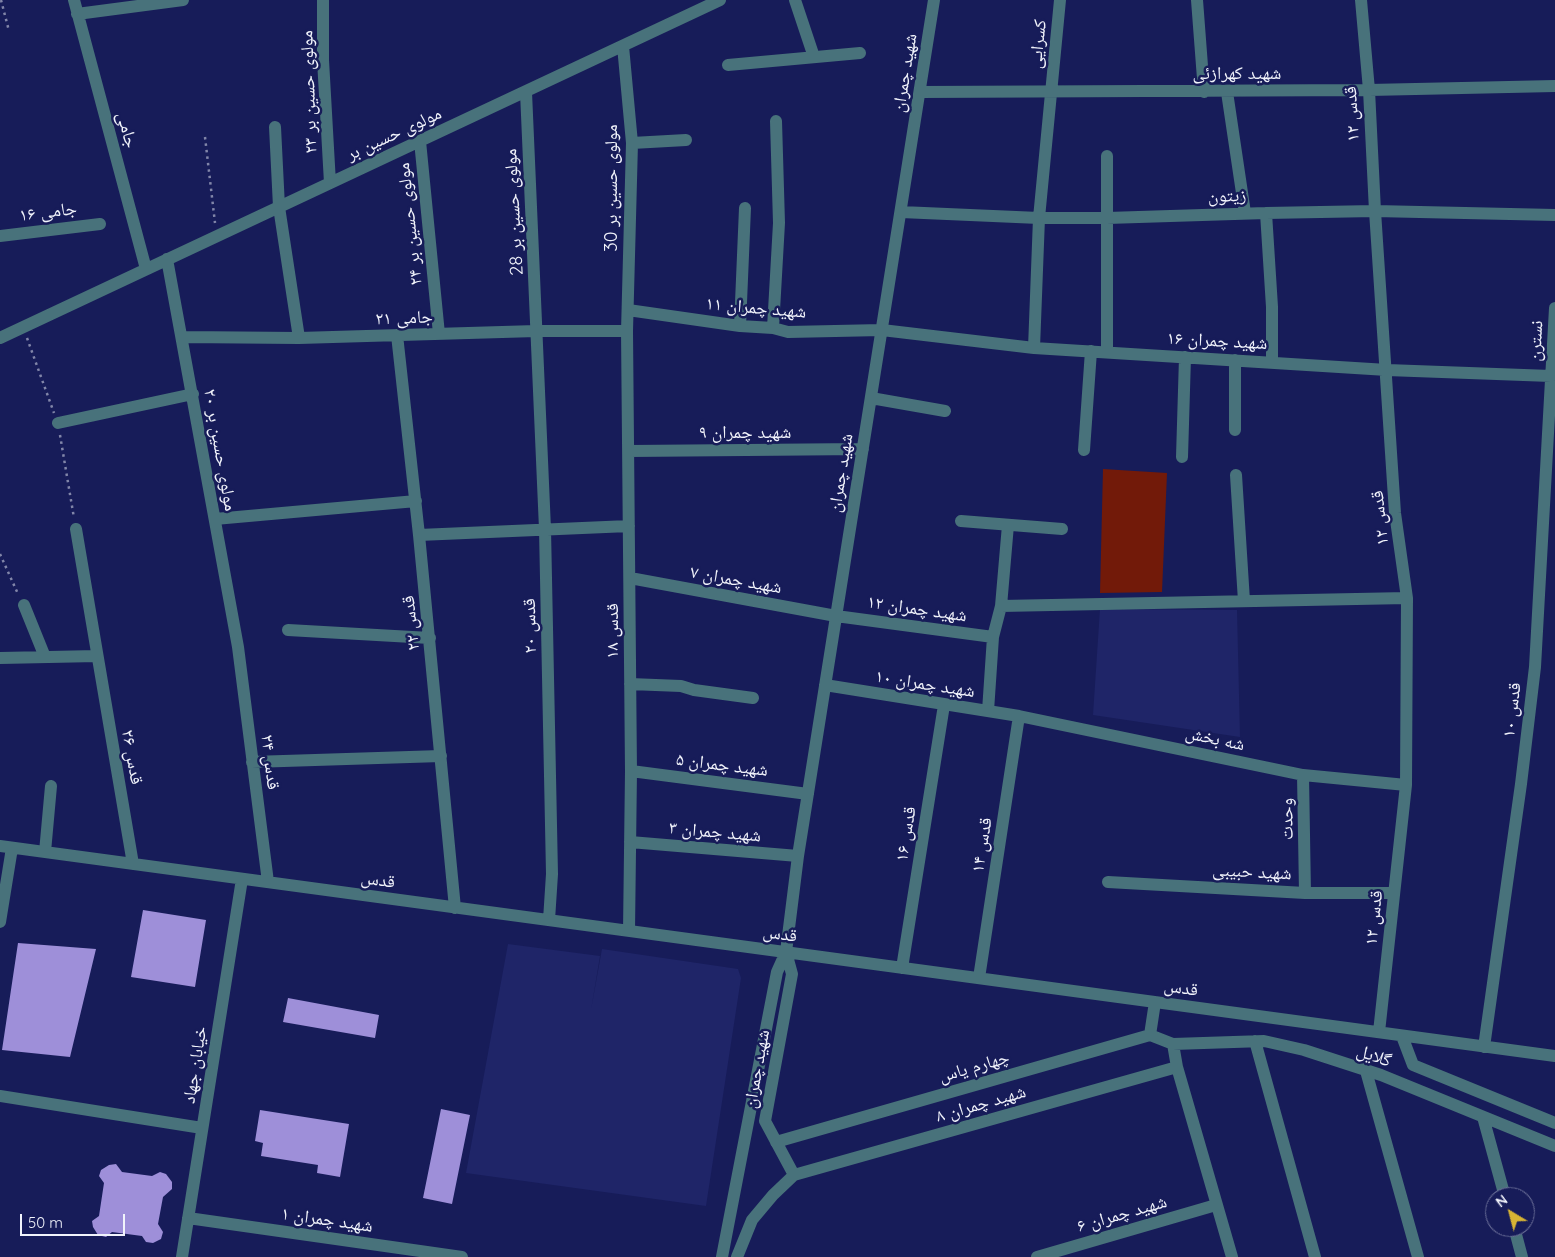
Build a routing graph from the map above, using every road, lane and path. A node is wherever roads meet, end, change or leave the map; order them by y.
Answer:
1 (1, 0) edge
2 (74, 0) edge
3 (183, 0) edge
4 (323, 0) edge
5 (720, 0) edge
6 (794, 0) edge
7 (934, 0) edge
8 (1060, 0) edge
9 (1197, 0) edge
10 (1361, 0) edge
11 (77, 14) junction
12 (9, 31) dead end
13 (623, 46) junction
14 (860, 53) dead end
15 (814, 57) junction
16 (728, 65) dead end
17 (1555, 86) edge
18 (1369, 90) junction
19 (526, 92) junction
20 (920, 92) junction
21 (1051, 92) junction
22 (1204, 92) junction
23 (1227, 92) junction
24 (776, 121) dead end
25 (275, 127) dead end
26 (204, 137) dead end
27 (686, 140) dead end
28 (420, 141) junction
29 (632, 143) junction
30 (1107, 156) dead end
31 (330, 183) junction
32 (279, 207) junction
33 (745, 208) dead end
34 (1375, 211) junction
35 (901, 212) junction
36 (1245, 213) junction
37 (1266, 213) junction
38 (1555, 215) edge
39 (1039, 218) junction
40 (1107, 218) junction
41 (100, 224) dead end
42 (0, 236) edge
43 (217, 236) junction
44 (167, 260) junction
45 (146, 269) junction
46 (1555, 308) edge
47 (628, 310) junction
48 (740, 326) junction
49 (772, 328) junction
50 (882, 330) junction
51 (536, 331) junction
52 (627, 331) junction
53 (439, 334) junction
54 (397, 335) junction
55 (182, 337) junction
56 (0, 338) edge
57 (299, 338) junction
58 (1034, 348) junction
59 (1090, 351) junction
60 (1107, 352) junction
61 (1185, 357) junction
62 (1236, 360) junction
63 (1272, 362) junction
64 (1387, 370) junction
65 (1551, 376) junction
66 (193, 394) junction
67 (871, 398) junction
68 (945, 411) dead end
69 (58, 423) dead end
70 (1235, 430) dead end
71 (863, 449) junction
72 (1084, 450) dead end
73 (628, 451) junction
74 (1182, 457) dead end
75 (1236, 475) dead end
76 (416, 501) junction
77 (215, 519) junction
78 (961, 521) dead end
79 (1008, 525) junction
80 (629, 526) junction
81 (1062, 529) dead end
82 (76, 530) dead end
83 (546, 530) junction
84 (420, 534) junction
85 (0, 554) edge
86 (630, 578) junction
87 (1407, 598) junction
88 (1244, 601) junction
89 (24, 605) joint
90 (1001, 606) junction
91 (836, 616) junction
92 (288, 630) dead end
93 (993, 637) junction
94 (430, 638) junction
95 (238, 646) joint
96 (97, 656) junction
97 (45, 657) junction
98 (0, 658) edge
99 (630, 684) junction
100 (825, 685) junction
101 (753, 698) dead end
102 (944, 705) junction
103 (988, 712) junction
104 (1019, 716) junction
105 (442, 756) junction
106 (252, 762) junction
107 (631, 771) junction
108 (1303, 775) junction
109 (1406, 785) junction
110 (51, 786) dead end
111 (808, 794) junction
112 (630, 842) junction
113 (6, 847) edge
114 (44, 852) junction
115 (798, 856) junction
116 (133, 864) junction
117 (242, 879) junction
118 (268, 882) junction
119 (1108, 882) dead end
120 (1305, 892) junction
121 (1394, 893) junction
122 (455, 908) junction
123 (549, 920) junction
124 (0, 922) edge
125 (629, 931) junction
126 (786, 952) junction
127 (902, 968) junction
128 (979, 978) junction
129 (1155, 1002) junction
130 (1379, 1032) junction
131 (1150, 1035) junction
132 (1402, 1036) junction
133 (1255, 1041) junction
134 (1173, 1044) junction
135 (1484, 1046) junction
136 (1555, 1056) edge
137 (1177, 1067) junction
138 (1366, 1071) junction
139 (0, 1096) edge
140 (1483, 1117) junction
141 (1555, 1123) edge
142 (202, 1128) junction
143 (776, 1142) junction
144 (1555, 1146) edge
145 (794, 1175) junction
146 (1502, 1187) edge
147 (1216, 1205) junction
148 (188, 1218) junction
149 (1517, 1237) edge
150 (396, 1252) edge
151 (182, 1257) edge
152 (462, 1257) edge
153 (722, 1257) edge
154 (737, 1257) edge
155 (1037, 1257) edge
156 (1232, 1257) edge
157 (1315, 1257) edge
158 (1418, 1257) edge
159 (1522, 1257) edge

1 - 12 path
2 - 11 street, جامی
3 - 11 street
4 - 31 street, مولوی حسین بر ۲۳
5 - 13 street, مولوی حسین بر
6 - 15 street
7 - 20 street, شهید چمران
8 - 21 street, کسرایی
9 - 22 street
10 - 18 street, قدس ۱۲
11 - 45 street, جامی
13 - 19 street, مولوی حسین بر
13 - 29 street, مولوی حسین بر 30
14 - 15 street
15 - 16 street
17 - 18 street, شهید کهرازئی
18 - 23 street, شهید کهرازئی
18 - 34 street, قدس ۱۲
19 - 28 street, مولوی حسین بر
19 - 51 street, مولوی حسین بر 28
20 - 21 street, شهید کهرازئی
20 - 35 street, شهید چمران
21 - 22 street, شهید کهرازئی
21 - 39 street, کسرایی
22 - 23 street, شهید کهرازئی
23 - 36 street
24 - 49 street
25 - 32 street
26 - 43 path
27 - 29 street
28 - 31 street, مولوی حسین بر
28 - 53 street, مولوی حسین بر ۲۴
29 - 47 street, مولوی حسین بر 30
30 - 40 street
31 - 32 street, مولوی حسین بر
32 - 43 street, مولوی حسین بر
32 - 57 street
33 - 48 street
34 - 37 street, زیتون
34 - 38 street, زیتون
34 - 64 street, قدس ۱۲
35 - 39 street, زیتون
35 - 50 street, شهید چمران
36 - 37 street, زیتون
36 - 40 street, زیتون
37 - 63 street
39 - 40 street, زیتون
39 - 58 street, کسرایی
40 - 60 street
41 - 42 street, جامی ۱۶
43 - 44 street, مولوی حسین بر
44 - 45 street, مولوی حسین بر
44 - 55 street, مولوی حسین بر ۲۰
45 - 56 street, مولوی حسین بر
46 - 65 street, نسترن
47 - 48 street, شهید چمران ۱۱
47 - 52 street, مولوی حسین بر 30
48 - 49 street, شهید چمران ۱۱
49 - 50 street, شهید چمران ۱۱
50 - 58 street, شهید چمران ۱۶
50 - 67 street, شهید چمران
51 - 52 street, جامی ۲۱
51 - 53 street, جامی ۲۱
51 - 83 street, قدس ۲۰
52 - 73 street, قدس ۱۸
53 - 54 street, جامی ۲۱
54 - 57 street, جامی ۲۱
54 - 76 street, قدس ۲۲
55 - 57 street, جامی ۲۱
55 - 66 street, مولوی حسین بر ۲۰
58 - 59 street, شهید چمران ۱۶
59 - 60 street, شهید چمران ۱۶
59 - 72 street
60 - 61 street, شهید چمران ۱۶
61 - 62 street, شهید چمران ۱۶
61 - 74 street
62 - 63 street, شهید چمران ۱۶
62 - 70 street
63 - 64 street, شهید چمران ۱۶
64 - 65 street, شهید چمران ۱۶
64 - 87 street, قدس ۱۲
65 - 135 street, قدس ۱۰
66 - 69 street
66 - 77 street, مولوی حسین بر ۲۰
67 - 68 street
67 - 71 street, شهید چمران
71 - 73 street, شهید چمران ۹
71 - 91 street, شهید چمران
73 - 80 street, قدس ۱۸
75 - 88 street
76 - 77 street
76 - 84 street, قدس ۲۲
77 - 95 street, مولوی حسین بر ۲۰
78 - 79 street
79 - 81 street
79 - 90 street
80 - 83 street
80 - 86 street, قدس ۱۸
82 - 96 street, قدس ۲۶
83 - 84 street
83 - 123 street, قدس ۲۰
84 - 94 street, قدس ۲۲
85 - 89 path
86 - 91 street, شهید چمران ۷
86 - 99 street, قدس ۱۸
87 - 88 street
87 - 109 street, قدس ۱۲
88 - 90 street
89 - 97 street
90 - 93 street
91 - 93 street, شهید چمران ۱۲
91 - 100 street, شهید چمران
92 - 94 street
93 - 103 street
94 - 105 street, قدس ۲۲
95 - 106 street, قدس ۲۴
96 - 97 street
96 - 116 street, قدس ۲۶
97 - 98 street
99 - 101 street
99 - 107 street, قدس ۱۸
100 - 102 street, شهید چمران ۱۰
100 - 111 street, شهید چمران
102 - 103 street, شهید چمران ۱۰
102 - 127 street, قدس ۱۶
103 - 104 street, شهید چمران ۱۰
104 - 108 street, شه بخش
104 - 128 street, قدس ۱۴
105 - 106 street
105 - 122 street, قدس ۲۲
106 - 118 street, قدس ۲۴
107 - 111 street, شهید چمران ۵
107 - 112 street, قدس ۱۸
108 - 109 street, شه بخش
108 - 120 street, وحدت
109 - 121 street, قدس ۱۲
110 - 114 street
111 - 115 street, شهید چمران
112 - 115 street, شهید چمران ۳
112 - 125 street, قدس ۱۸
113 - 114 street, قدس
113 - 124 street
114 - 116 street, قدس
115 - 126 street, شهید چمران
116 - 117 street, قدس
117 - 118 street, قدس
117 - 142 street, خیابان جهاد
118 - 122 street, قدس
119 - 120 street, شهید حبیبی
120 - 121 street, شهید حبیبی
121 - 130 street, قدس ۱۲
122 - 123 street, قدس
123 - 125 street, قدس
125 - 126 street, قدس
126 - 127 street, قدس
126 - 143 street, شهید چمران
126 - 153 street, شهید چمران
127 - 128 street, قدس
128 - 129 street, قدس
129 - 130 street, قدس
129 - 131 street
130 - 132 street, قدس
131 - 134 street
131 - 143 street, چهارم یاس
132 - 135 street, قدس
132 - 141 street, گلایل
133 - 134 street, گلایل
133 - 138 street, گلایل
133 - 157 street
134 - 137 street
135 - 136 street, قدس
137 - 145 street, شهید چمران ۸
137 - 147 street
138 - 140 street, گلایل
138 - 158 street
139 - 142 street
140 - 144 street, گلایل
140 - 146 street
142 - 148 street, خیابان جهاد
143 - 145 street, شهید چمران
145 - 154 street
147 - 155 street, شهید چمران ۶
147 - 156 street
148 - 150 street, شهید چمران ۱
148 - 151 street, خیابان جهاد
149 - 159 street
150 - 152 street, شهید چمران ۱

